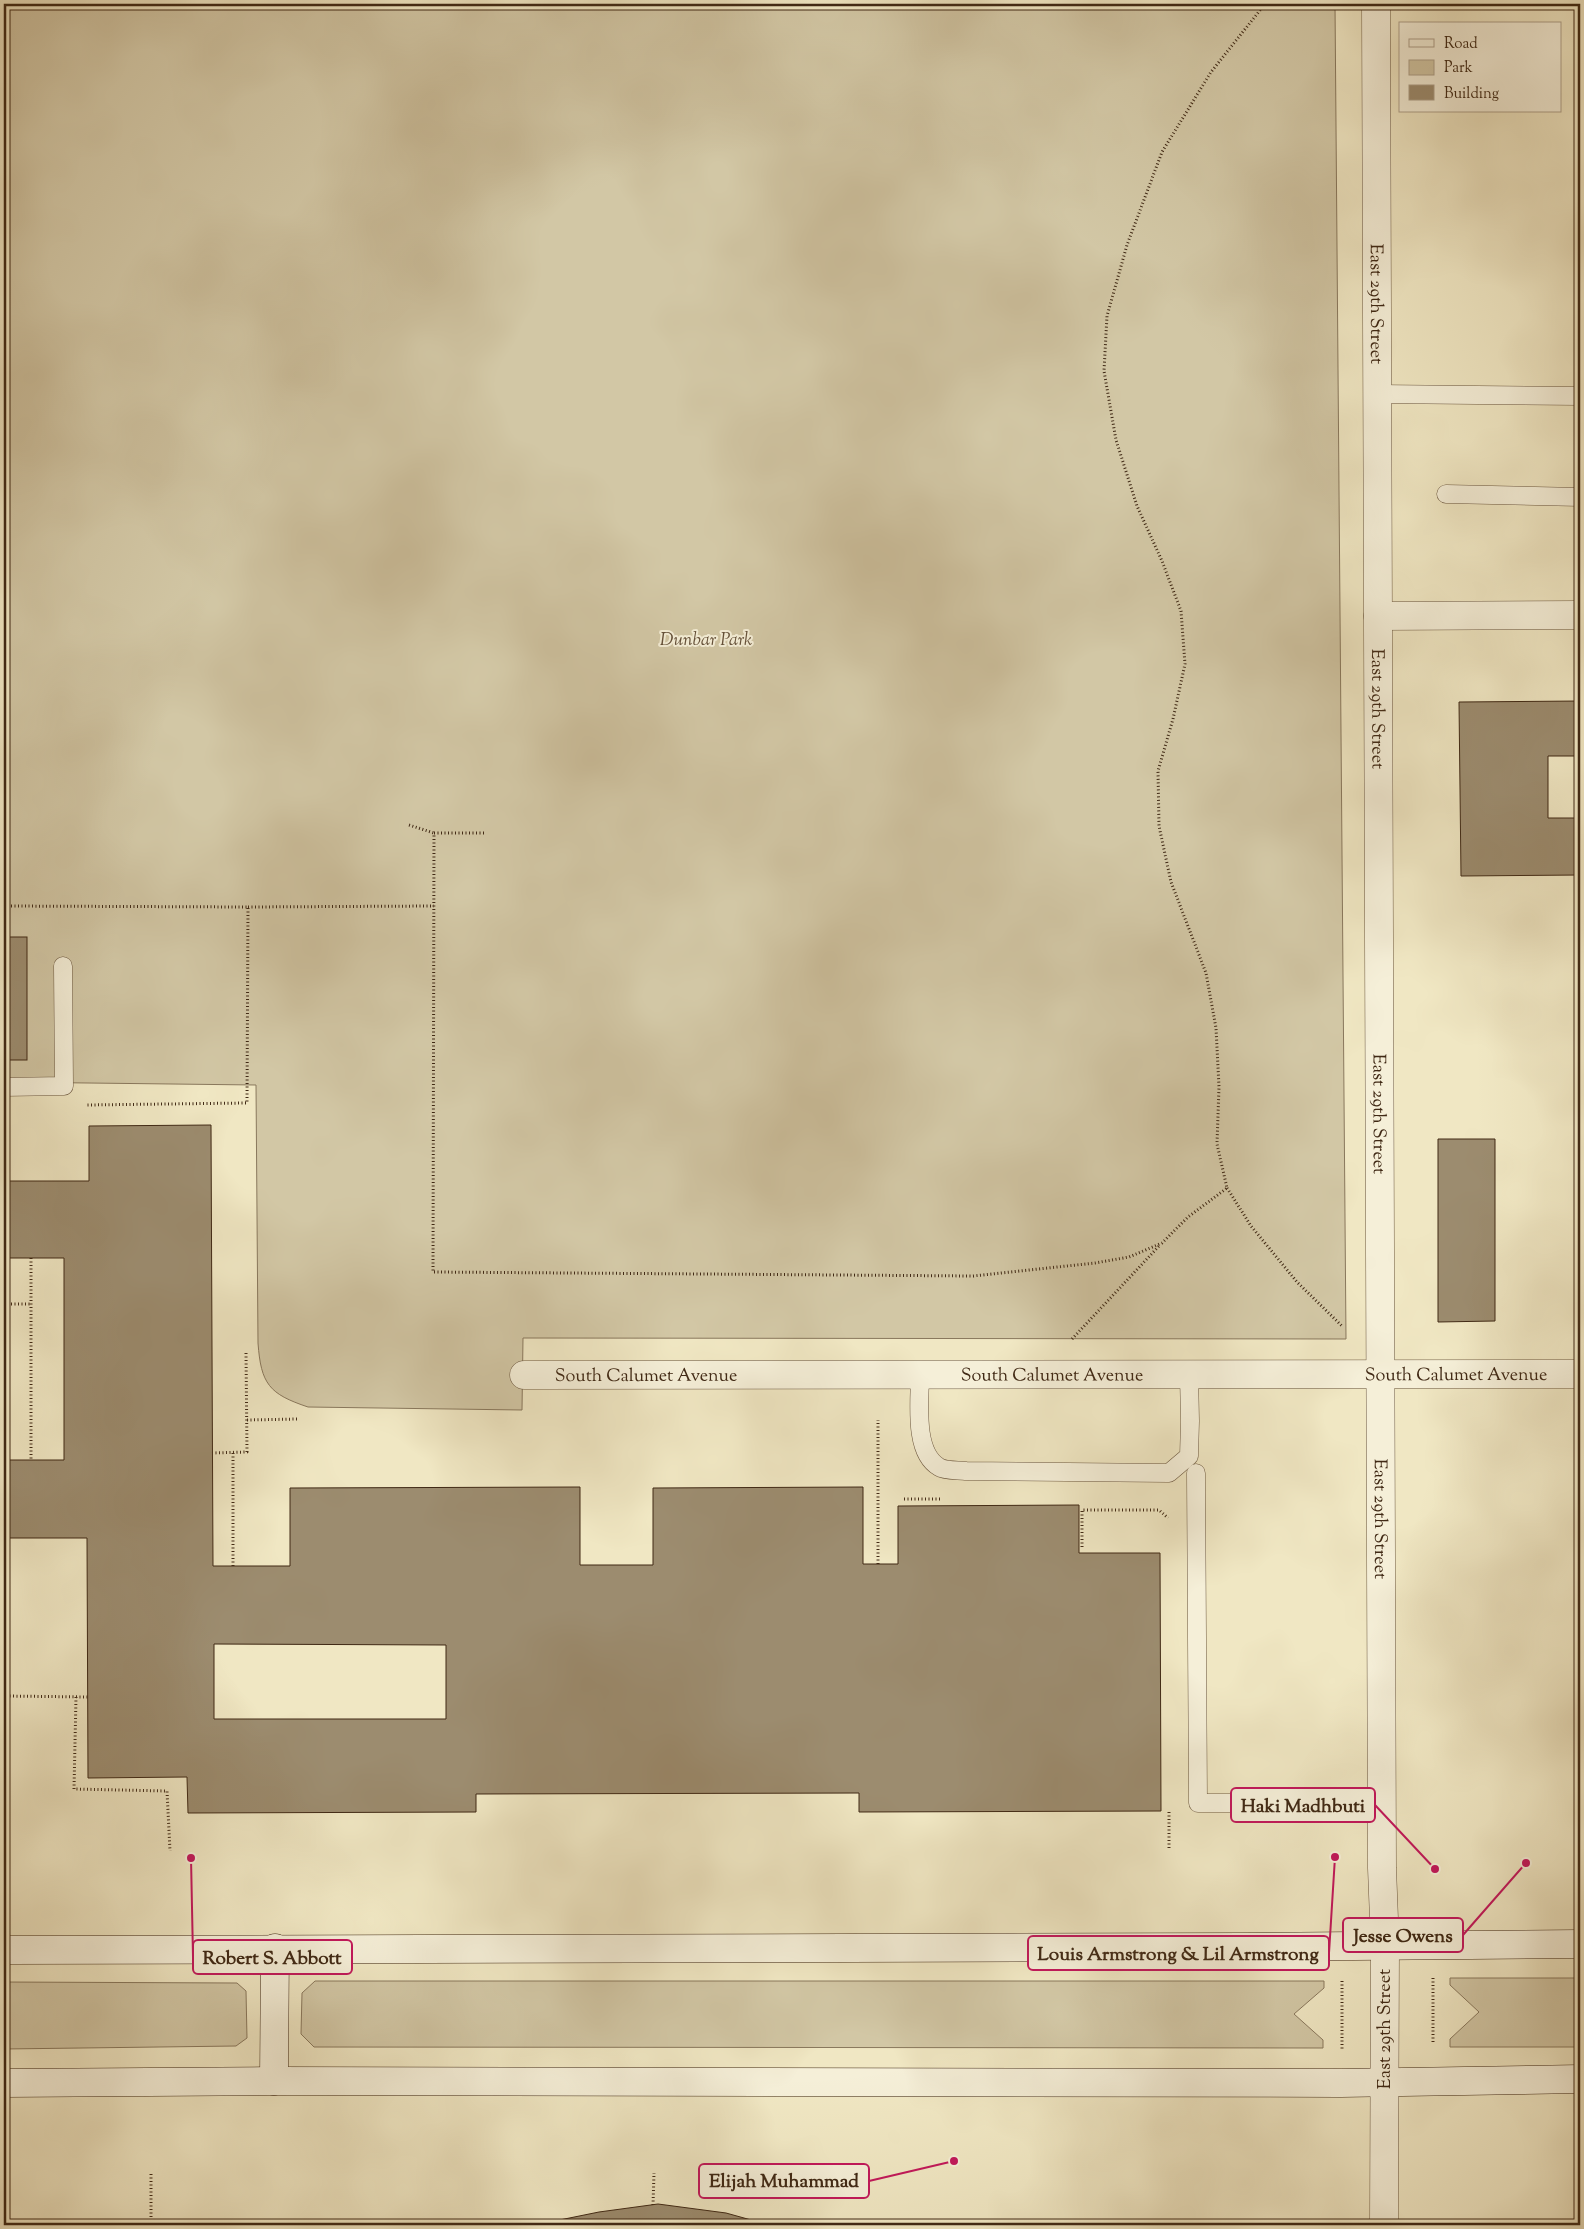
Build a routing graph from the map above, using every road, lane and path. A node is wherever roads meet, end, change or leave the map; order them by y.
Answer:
1 (1265, 4) edge
2 (1376, 4) edge
3 (1377, 394) junction
4 (1580, 396) edge
5 (1446, 494) dead end
6 (1580, 497) edge
7 (1580, 615) edge
8 (1378, 616) junction
9 (409, 825) dead end
10 (434, 833) junction
11 (484, 833) dead end
12 (4, 906) edge
13 (434, 906) junction
14 (248, 907) junction
15 (63, 966) dead end
16 (4, 1087) edge
17 (86, 1105) dead end
18 (1227, 1188) junction
19 (1162, 1243) junction
20 (31, 1258) dead end
21 (4, 1304) edge
22 (31, 1304) junction
23 (1343, 1327) dead end
24 (1072, 1338) dead end
25 (246, 1352) dead end
26 (920, 1374) junction
27 (1189, 1374) junction
28 (1381, 1374) junction
29 (1580, 1374) edge
30 (524, 1375) dead end
31 (298, 1419) dead end
32 (247, 1420) junction
33 (878, 1420) dead end
34 (212, 1453) dead end
35 (233, 1453) junction
36 (31, 1460) dead end
37 (1196, 1473) dead end
38 (1170, 1520) dead end
39 (7, 1538) dead end
40 (1082, 1547) dead end
41 (878, 1564) dead end
42 (232, 1566) dead end
43 (5, 1643) edge
44 (6, 1696) junction
45 (76, 1697) junction
46 (88, 1697) dead end
47 (5, 1752) edge
48 (1275, 1803) dead end
49 (1169, 1808) dead end
50 (1169, 1848) dead end
51 (6, 1851) dead end
52 (170, 1851) dead end
53 (1580, 1944) edge
54 (1385, 1945) junction
55 (275, 1948) junction
56 (4, 1950) edge
57 (1433, 1978) dead end
58 (1342, 1981) dead end
59 (1433, 2044) dead end
60 (1342, 2049) dead end
61 (1580, 2079) edge
62 (274, 2081) junction
63 (1384, 2082) junction
64 (4, 2083) edge
65 (654, 2173) dead end
66 (151, 2174) dead end
67 (654, 2205) dead end
68 (150, 2225) edge
69 (1384, 2225) edge

1 - 18 path
2 - 3 street, East 29th Street
3 - 4 lane
3 - 8 street, East 29th Street
5 - 6 lane
7 - 8 street
8 - 28 street, East 29th Street
9 - 10 path
10 - 11 path
10 - 13 path
12 - 14 path
13 - 14 path
13 - 19 path
14 - 17 path
15 - 16 lane
18 - 19 path
18 - 23 path
19 - 24 path
20 - 22 path
21 - 22 path
22 - 36 path
25 - 32 path
26 - 27 street, South Calumet Avenue
26 - 27 lane
26 - 30 street, South Calumet Avenue
27 - 28 street, South Calumet Avenue
28 - 29 street, South Calumet Avenue
28 - 54 street, East 29th Street
31 - 32 path
32 - 35 path
33 - 41 path
34 - 35 path
35 - 42 path
37 - 48 lane
38 - 40 path
39 - 43 path
43 - 44 path
44 - 45 path
44 - 47 path
45 - 46 path
45 - 52 path
47 - 51 path
49 - 50 path
53 - 54 street
54 - 55 street
54 - 63 street, East 29th Street
55 - 56 street
55 - 62 street
57 - 59 path
58 - 60 path
61 - 63 street
62 - 63 street
62 - 64 street
63 - 69 street, East 29th Street
65 - 67 path
66 - 68 path

